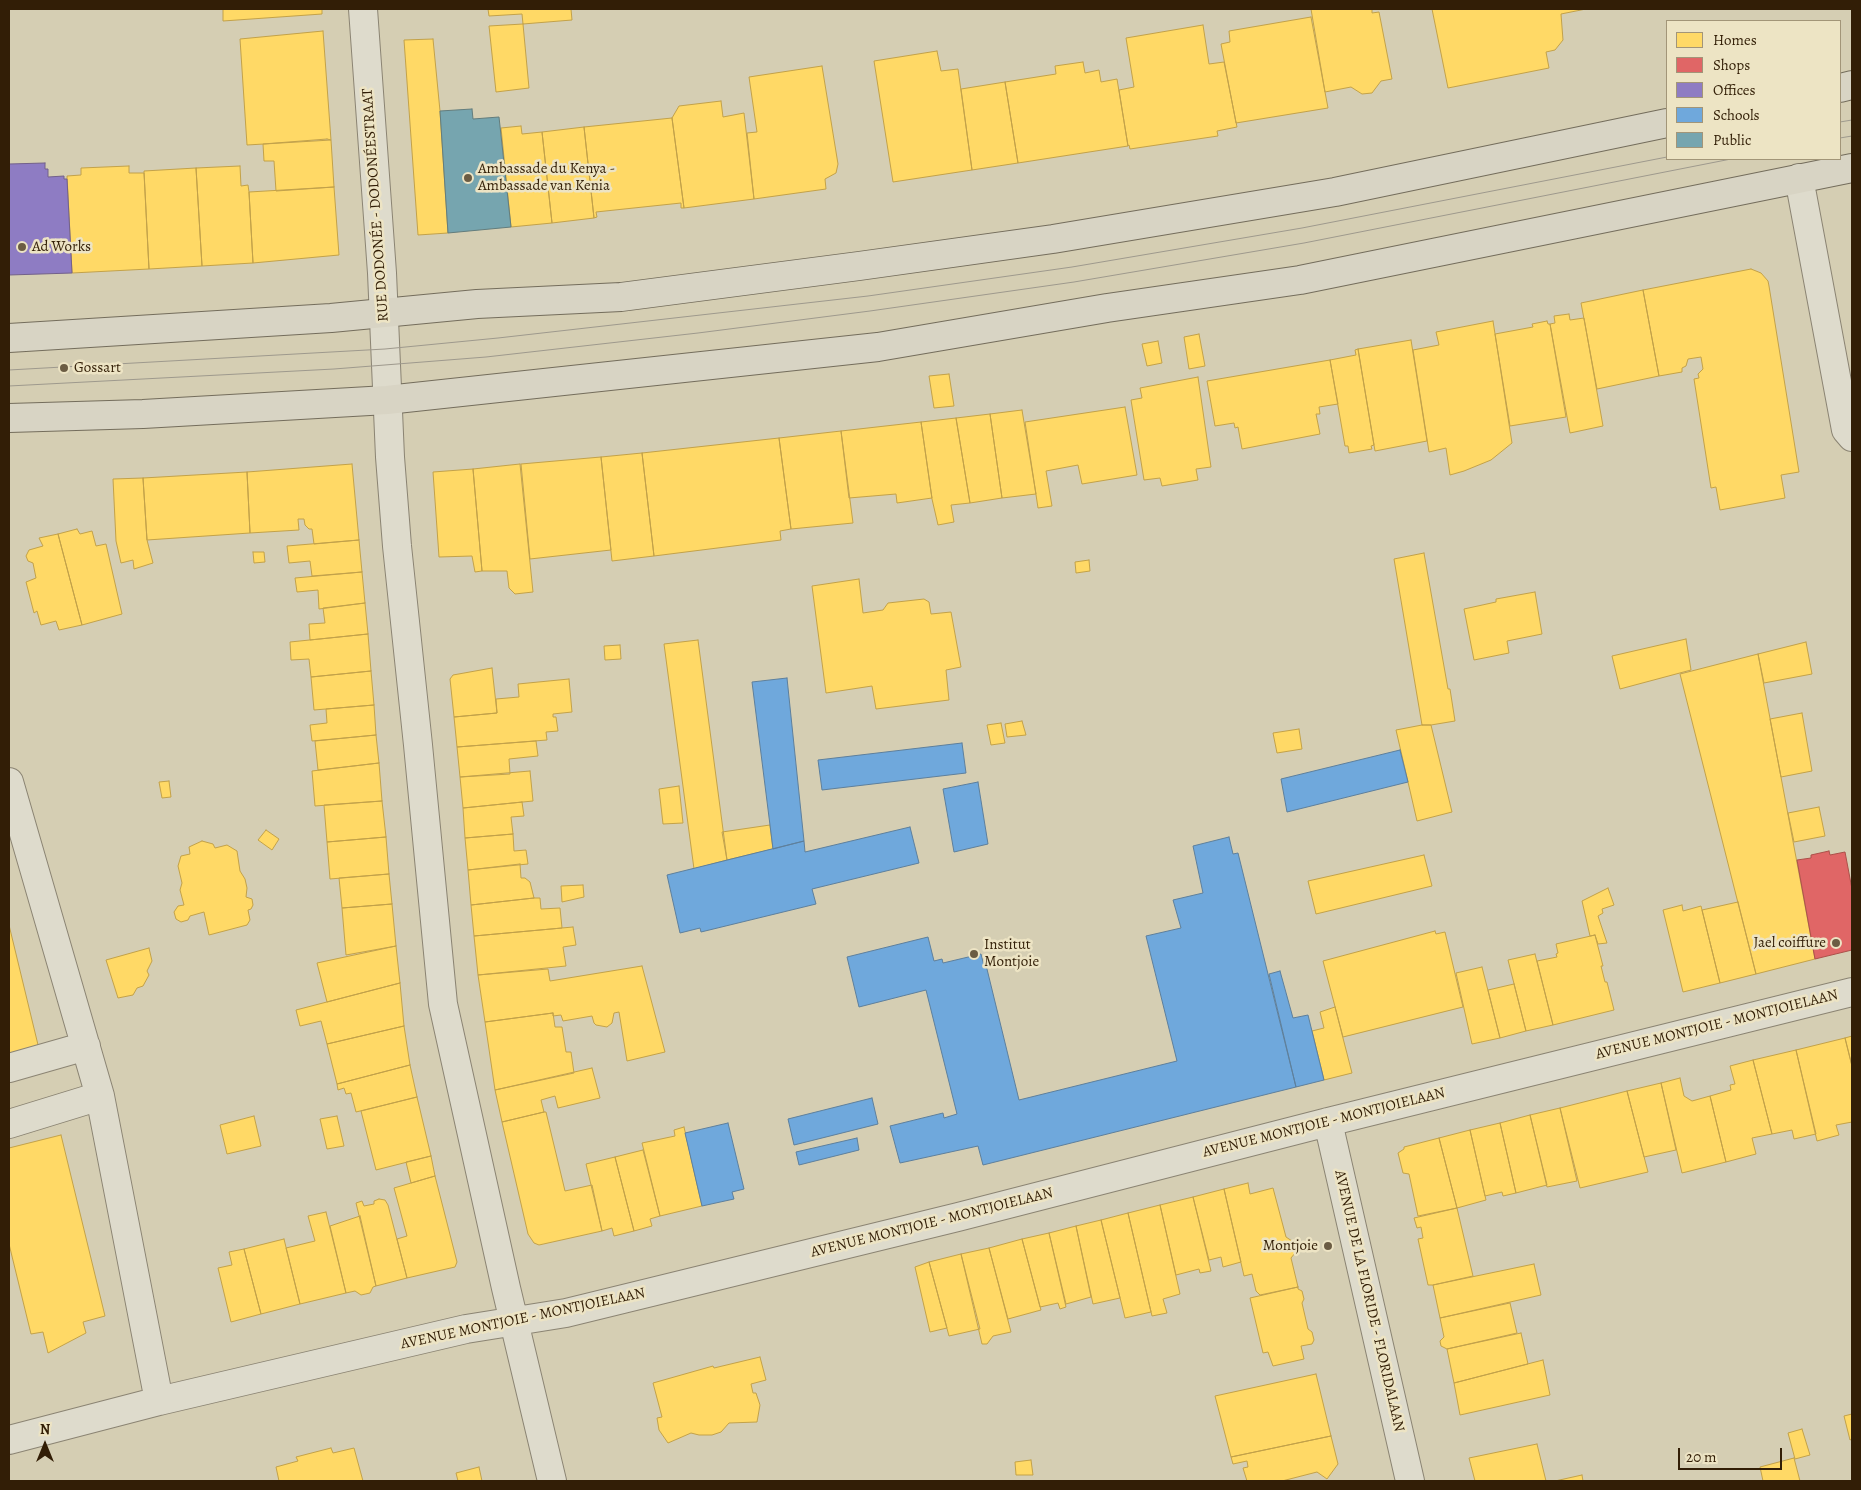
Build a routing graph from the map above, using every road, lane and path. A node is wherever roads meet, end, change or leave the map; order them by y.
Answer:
1 (363, 9) edge
2 (1666, 123) edge
3 (1852, 168) edge
4 (1799, 178) junction
5 (384, 313) junction
6 (9, 338) edge
7 (387, 400) junction
8 (9, 418) edge
9 (1852, 437) edge
10 (9, 782) edge
11 (1852, 992) edge
12 (86, 1046) junction
13 (9, 1068) edge
14 (100, 1096) junction
15 (1328, 1122) junction
16 (9, 1124) edge
17 (515, 1321) junction
18 (160, 1400) junction
19 (10, 1435) edge
20 (552, 1481) edge
21 (1410, 1481) edge

1 - 5 street, RUE DODONÉE - DODONÉESTRAAT
2 - 5 main road
3 - 4 main road
4 - 7 main road
4 - 9 street
5 - 6 main road
5 - 7 street, RUE DODONÉE - DODONÉESTRAAT
7 - 8 main road
7 - 17 street, RUE DODONÉE - DODONÉESTRAAT
10 - 12 street
11 - 15 street, AVENUE MONTJOIE - MONTJOIELAAN
12 - 13 street
12 - 14 street
14 - 16 street
14 - 18 street
15 - 17 street, AVENUE MONTJOIE - MONTJOIELAAN
15 - 21 street, AVENUE DE LA FLORIDE - FLORIDALAAN
17 - 18 street, AVENUE MONTJOIE - MONTJOIELAAN
17 - 20 street, RUE DODONÉE - DODONÉESTRAAT
18 - 19 street, AVENUE MONTJOIE - MONTJOIELAAN

